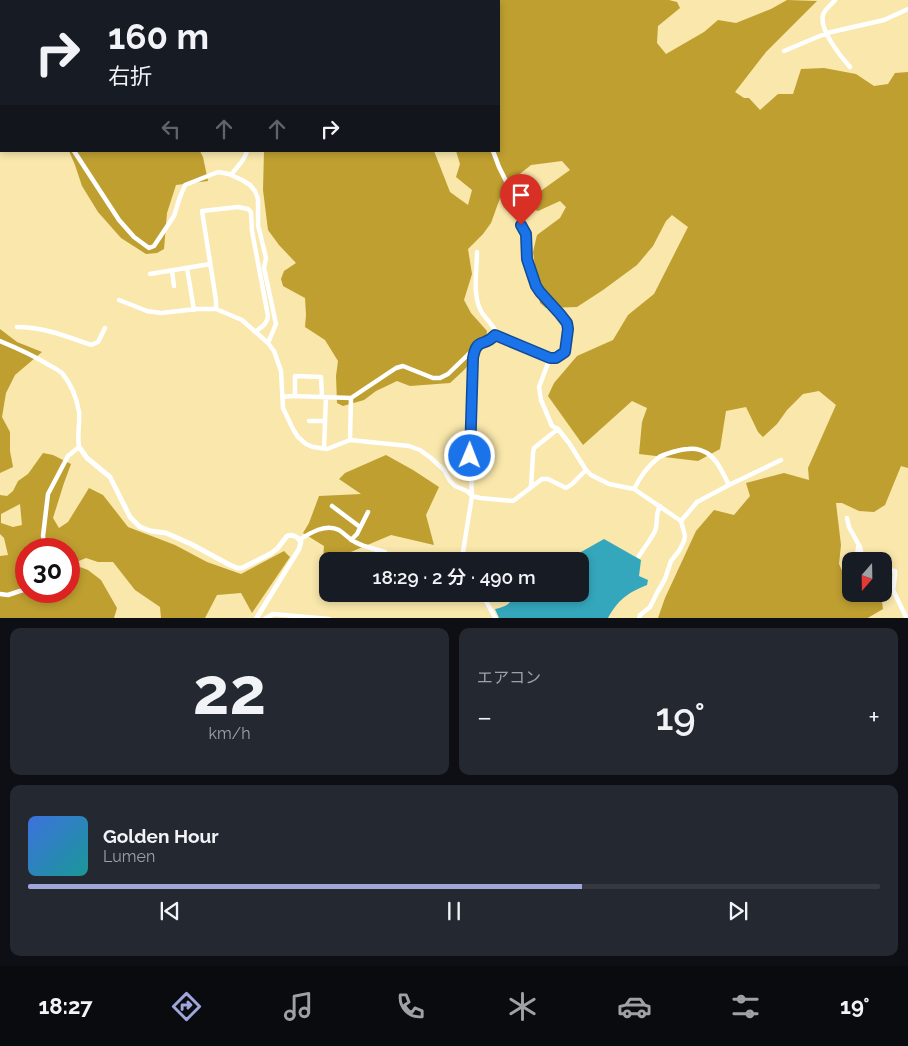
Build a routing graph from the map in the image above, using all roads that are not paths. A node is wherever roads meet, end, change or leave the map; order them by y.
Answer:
1 (835, 0) edge
2 (908, 10) edge
3 (827, 33) junction
4 (784, 51) dead end
5 (850, 67) dead end
6 (75, 152) edge
7 (247, 152) edge
8 (493, 152) edge
9 (231, 175) junction
10 (477, 252) dead end
11 (210, 264) junction
12 (187, 268) junction
13 (172, 271) junction
14 (150, 274) dead end
15 (174, 286) dead end
16 (119, 300) dead end
17 (216, 309) junction
18 (194, 310) junction
19 (17, 327) dead end
20 (105, 328) dead end
21 (256, 332) junction
22 (495, 335) junction
23 (0, 341) edge
24 (268, 344) junction
25 (475, 349) junction
26 (550, 358) junction
27 (295, 396) junction
28 (282, 397) junction
29 (324, 397) junction
30 (351, 398) junction
31 (309, 421) dead end
32 (325, 421) junction
33 (558, 429) junction
34 (350, 440) junction
35 (79, 447) junction
36 (324, 449) junction
37 (781, 460) dead end
38 (586, 470) junction
39 (729, 485) junction
40 (531, 487) junction
41 (634, 489) junction
42 (472, 496) junction
43 (332, 506) dead end
44 (660, 506) junction
45 (368, 512) dead end
46 (847, 518) dead end
47 (681, 521) junction
48 (360, 527) junction
49 (43, 538) edge
50 (299, 540) junction
51 (352, 540) junction
52 (857, 541) junction
53 (385, 552) dead end
54 (464, 552) edge
55 (857, 552) edge
56 (861, 552) edge
57 (639, 556) dead end
58 (892, 570) edge
59 (15, 593) edge
60 (0, 594) edge
61 (487, 602) edge
62 (256, 618) edge
63 (265, 618) edge
64 (320, 618) edge
65 (329, 618) edge
66 (496, 618) edge
67 (639, 618) edge
68 (908, 618) edge

1 - 3 street
2 - 3 street
3 - 4 street
3 - 5 street
6 - 9 street
7 - 9 street
8 - 26 street
9 - 24 street
10 - 22 street
11 - 12 street
11 - 17 street
11 - 21 street
12 - 13 street
12 - 18 street
13 - 14 street
13 - 15 street
16 - 18 street
17 - 18 street
17 - 21 street
19 - 20 street
21 - 24 street
22 - 25 street
22 - 26 street
23 - 35 street
24 - 28 street
25 - 30 street
25 - 42 street
26 - 33 street
27 - 28 street
27 - 29 street
27 - 29 street
28 - 36 street
29 - 30 street
29 - 32 street
30 - 34 street
31 - 32 street
32 - 36 street
33 - 38 street
33 - 40 street
34 - 36 street
34 - 42 street
35 - 49 street
35 - 50 street
37 - 39 street
38 - 40 street
38 - 41 street
39 - 41 street
39 - 47 street
40 - 42 street
41 - 44 street
42 - 54 street
43 - 48 street
44 - 47 street
44 - 57 street
45 - 48 street
46 - 52 street
47 - 67 street
48 - 51 street
50 - 51 street
50 - 62 street
51 - 53 street
52 - 55 street
52 - 56 street
58 - 68 street
59 - 60 street
61 - 66 street
63 - 64 street
64 - 65 street

